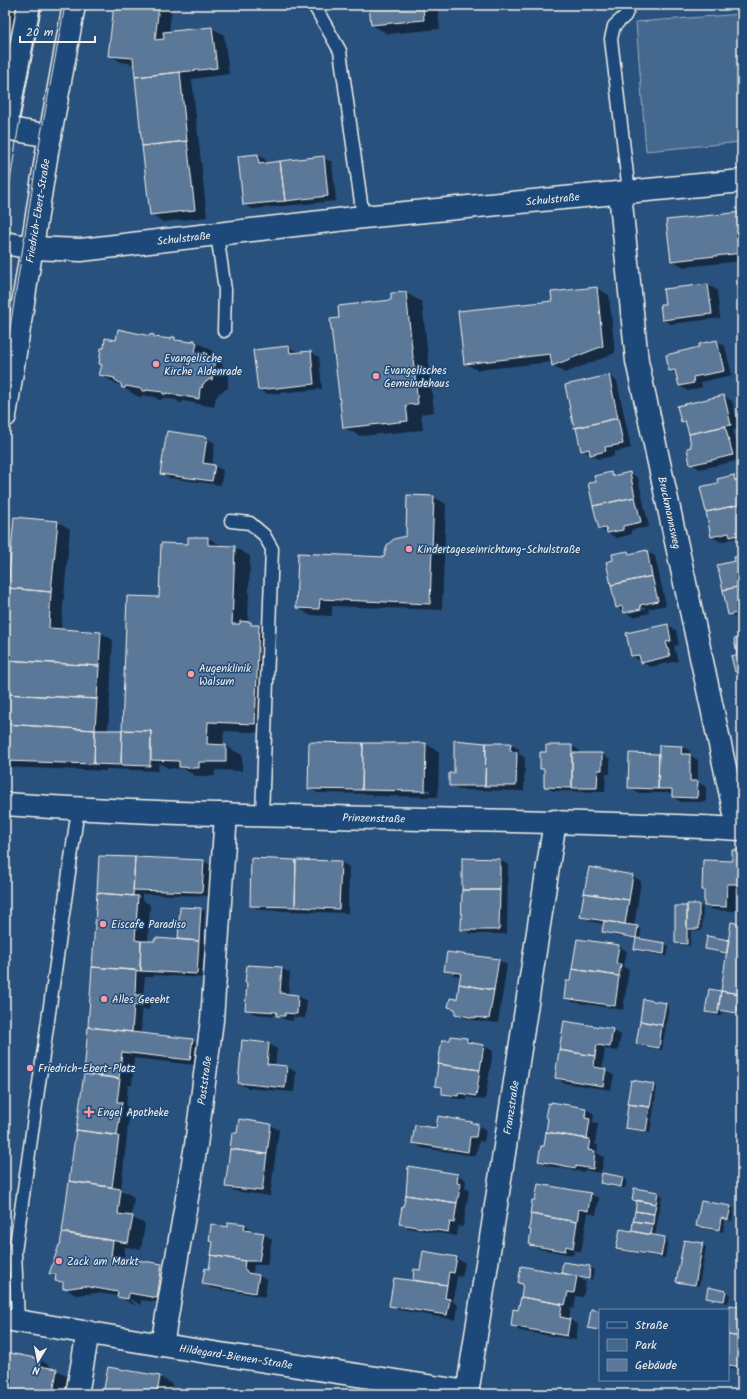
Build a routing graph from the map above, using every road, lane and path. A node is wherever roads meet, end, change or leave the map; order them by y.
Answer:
1 (29, 5) edge
2 (74, 5) edge
3 (314, 5) edge
4 (630, 5) edge
5 (5, 129) edge
6 (50, 136) junction
7 (742, 181) edge
8 (624, 193) junction
9 (363, 217) junction
10 (217, 234) junction
11 (5, 243) edge
12 (32, 248) junction
13 (224, 331) dead end
14 (8, 376) edge
15 (5, 416) edge
16 (231, 521) dead end
17 (5, 804) edge
18 (78, 809) junction
19 (226, 814) junction
20 (262, 815) junction
21 (555, 821) junction
22 (740, 829) edge
23 (12, 1320) edge
24 (88, 1332) junction
25 (162, 1345) junction
26 (467, 1393) edge
27 (77, 1394) edge

1 - 5 street
2 - 6 street, Friedrich-Ebert-Straße
3 - 9 lane
4 - 8 lane
5 - 6 street
6 - 12 street, Friedrich-Ebert-Straße
7 - 8 street, Schulstraße
8 - 9 street, Schulstraße
8 - 22 street, Bruckmannsweg
9 - 10 street, Schulstraße
10 - 12 street, Schulstraße
10 - 13 lane
11 - 12 street, Schulstraße
12 - 14 street, Friedrich-Ebert-Straße
14 - 15 street, Friedrich-Ebert-Straße
16 - 20 lane
17 - 18 street, Prinzenstraße
18 - 19 street, Prinzenstraße
18 - 23 lane
19 - 20 street, Prinzenstraße
19 - 25 street, Poststraße
20 - 21 street, Prinzenstraße
21 - 22 street, Prinzenstraße
21 - 26 street, Franzstraße
23 - 24 street, Hildegard-Bienen-Straße
24 - 25 street, Hildegard-Bienen-Straße
24 - 27 street
25 - 26 street, Hildegard-Bienen-Straße

